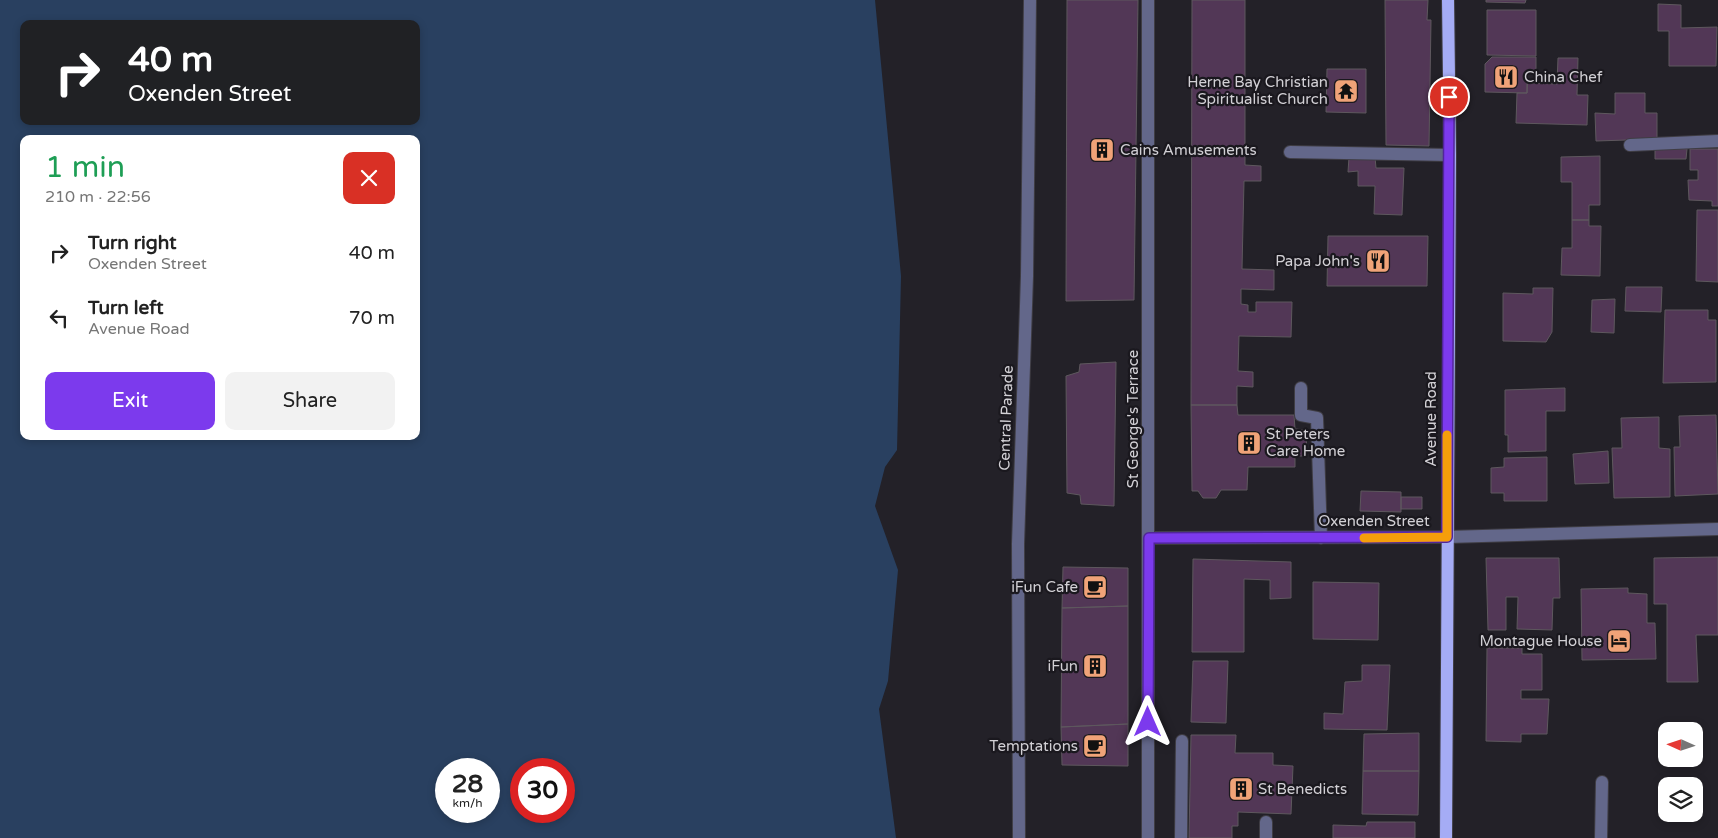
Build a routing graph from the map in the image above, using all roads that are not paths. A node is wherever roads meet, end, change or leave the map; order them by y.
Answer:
1 (1030, 0) edge
2 (1148, 0) edge
3 (1448, 0) edge
4 (1718, 140) edge
5 (1630, 145) dead end
6 (1290, 152) dead end
7 (1450, 155) junction
8 (1301, 388) dead end
9 (1718, 529) edge
10 (1447, 537) junction
11 (1149, 538) junction
12 (1321, 538) junction
13 (1182, 741) dead end
14 (1602, 782) dead end
15 (1266, 822) dead end
16 (1019, 838) edge
17 (1148, 838) edge
18 (1181, 838) edge
19 (1266, 838) edge
20 (1446, 838) edge
21 (1601, 838) edge

1 - 16 street, Central Parade
2 - 11 street, St George's Terrace
3 - 7 main road, Avenue Road
4 - 5 street
6 - 7 street
7 - 10 main road, Avenue Road
8 - 12 street
9 - 10 street, Oxenden Street
10 - 12 street, Oxenden Street
10 - 20 main road, Avenue Road
11 - 12 street, Oxenden Street
11 - 17 street, St George's Terrace
13 - 18 street
14 - 21 street
15 - 19 street

